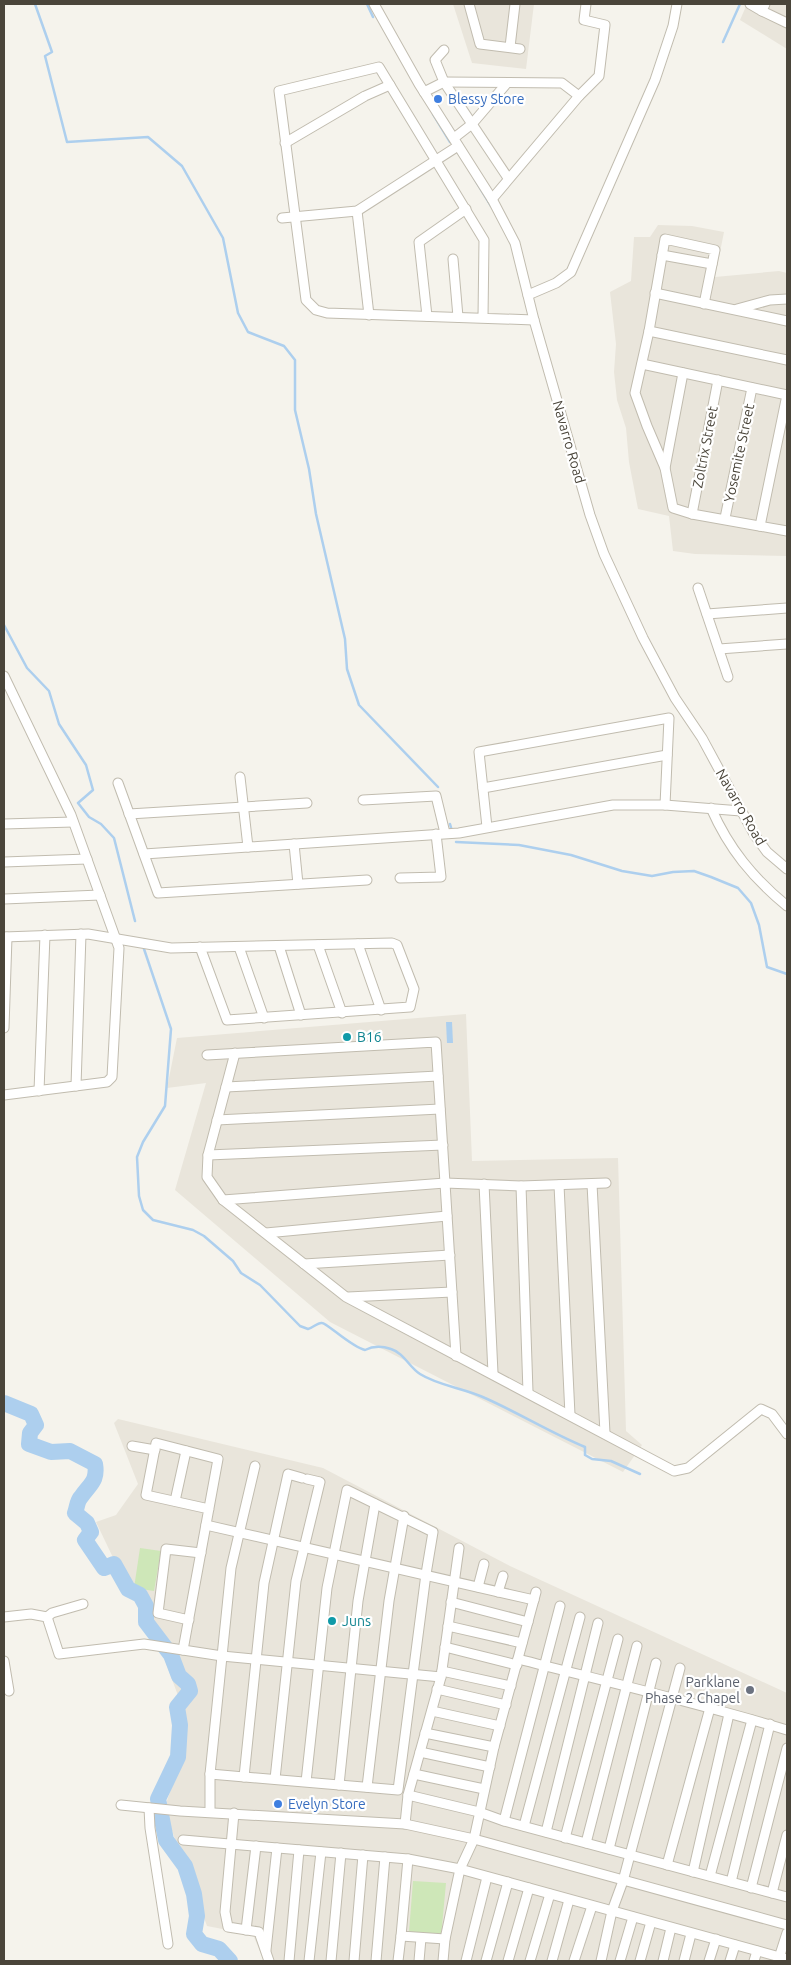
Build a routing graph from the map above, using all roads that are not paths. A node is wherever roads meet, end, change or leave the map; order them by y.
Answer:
1 (374, 4) edge
2 (469, 4) edge
3 (515, 4) edge
4 (586, 4) edge
5 (677, 4) edge
6 (750, 4) edge
7 (763, 7) edge
8 (786, 21) edge
9 (510, 47) junction
10 (520, 49) dead end
11 (444, 50) dead end
12 (444, 82) junction
13 (507, 83) junction
14 (390, 85) junction
15 (424, 92) junction
16 (578, 96) junction
17 (472, 124) junction
18 (456, 142) junction
19 (285, 143) junction
20 (436, 160) junction
21 (508, 178) junction
22 (492, 198) junction
23 (466, 210) junction
24 (356, 211) junction
25 (295, 217) junction
26 (282, 218) dead end
27 (662, 254) junction
28 (453, 259) dead end
29 (712, 264) junction
30 (655, 293) junction
31 (528, 295) junction
32 (787, 299) edge
33 (704, 304) junction
34 (734, 310) junction
35 (370, 314) junction
36 (427, 316) junction
37 (458, 317) junction
38 (483, 318) junction
39 (534, 320) junction
40 (787, 321) edge
41 (649, 331) junction
42 (787, 360) edge
43 (642, 364) junction
44 (683, 373) junction
45 (718, 380) junction
46 (752, 388) junction
47 (787, 395) edge
48 (665, 468) junction
49 (692, 514) junction
50 (725, 518) junction
51 (760, 526) junction
52 (787, 531) edge
53 (698, 588) dead end
54 (787, 608) edge
55 (707, 614) junction
56 (787, 644) edge
57 (719, 649) junction
58 (4, 676) edge
59 (728, 677) dead end
60 (667, 755) junction
61 (240, 777) dead end
62 (118, 783) dead end
63 (483, 788) junction
64 (363, 800) dead end
65 (307, 804) dead end
66 (664, 805) junction
67 (244, 807) junction
68 (711, 808) junction
69 (741, 810) junction
70 (129, 814) junction
71 (74, 822) junction
72 (4, 824) edge
73 (487, 827) junction
74 (441, 834) junction
75 (294, 844) junction
76 (248, 847) junction
77 (144, 854) junction
78 (87, 859) junction
79 (4, 862) edge
80 (787, 869) edge
81 (400, 878) dead end
82 (367, 880) dead end
83 (298, 884) junction
84 (100, 895) junction
85 (4, 899) edge
86 (787, 906) edge
87 (82, 934) junction
88 (45, 935) junction
89 (6, 937) edge
90 (115, 939) junction
91 (358, 944) junction
92 (318, 945) junction
93 (279, 946) junction
94 (200, 947) junction
95 (239, 947) junction
96 (381, 1010) junction
97 (342, 1012) junction
98 (301, 1015) junction
99 (264, 1018) junction
100 (4, 1028) edge
101 (235, 1053) junction
102 (207, 1055) dead end
103 (438, 1076) junction
104 (76, 1086) junction
105 (226, 1087) junction
106 (39, 1091) junction
107 (4, 1095) edge
108 (440, 1109) junction
109 (217, 1120) junction
110 (443, 1145) junction
111 (208, 1155) junction
112 (445, 1183) junction
113 (606, 1183) dead end
114 (484, 1184) junction
115 (592, 1184) junction
116 (559, 1185) junction
117 (521, 1186) junction
118 (223, 1200) junction
119 (447, 1216) junction
120 (266, 1234) junction
121 (450, 1255) junction
122 (304, 1264) junction
123 (452, 1292) junction
124 (346, 1297) junction
125 (456, 1356) junction
126 (493, 1373) junction
127 (528, 1392) junction
128 (570, 1415) junction
129 (605, 1433) junction
130 (787, 1434) edge
131 (132, 1446) dead end
132 (155, 1450) junction
133 (186, 1451) junction
134 (255, 1466) dead end
135 (175, 1501) junction
136 (376, 1504) junction
137 (209, 1509) junction
138 (404, 1516) junction
139 (206, 1525) junction
140 (239, 1532) junction
141 (273, 1540) junction
142 (303, 1547) junction
143 (459, 1548) dead end
144 (202, 1553) junction
145 (334, 1554) junction
146 (365, 1561) junction
147 (484, 1564) dead end
148 (396, 1567) junction
149 (426, 1574) junction
150 (503, 1576) dead end
151 (453, 1580) junction
152 (478, 1587) junction
153 (498, 1592) junction
154 (451, 1602) junction
155 (83, 1604) dead end
156 (560, 1606) dead end
157 (4, 1617) edge
158 (47, 1617) junction
159 (580, 1617) dead end
160 (189, 1620) junction
161 (528, 1622) junction
162 (598, 1623) dead end
163 (448, 1626) junction
164 (618, 1639) dead end
165 (522, 1643) junction
166 (444, 1646) junction
167 (637, 1646) dead end
168 (184, 1650) junction
169 (222, 1656) junction
170 (255, 1659) junction
171 (4, 1661) edge
172 (518, 1662) junction
173 (288, 1663) junction
174 (656, 1663) dead end
175 (320, 1666) junction
176 (544, 1666) junction
177 (680, 1668) dead end
178 (351, 1669) junction
179 (566, 1670) junction
180 (381, 1672) junction
181 (413, 1674) junction
182 (441, 1674) junction
183 (586, 1676) junction
184 (606, 1682) junction
185 (511, 1686) junction
186 (627, 1687) junction
187 (437, 1689) junction
188 (9, 1691) dead end
189 (647, 1693) junction
190 (673, 1698) junction
191 (506, 1704) junction
192 (710, 1708) junction
193 (432, 1711) junction
194 (730, 1714) junction
195 (752, 1720) junction
196 (770, 1724) junction
197 (500, 1726) junction
198 (787, 1730) edge
199 (426, 1733) junction
200 (494, 1747) junction
201 (787, 1748) edge
202 (420, 1752) junction
203 (490, 1767) junction
204 (210, 1774) junction
205 (414, 1774) junction
206 (244, 1777) junction
207 (275, 1779) junction
208 (306, 1782) junction
209 (339, 1785) junction
210 (367, 1787) junction
211 (484, 1789) junction
212 (408, 1795) junction
213 (120, 1805) dead end
214 (149, 1808) junction
215 (210, 1812) junction
216 (479, 1812) junction
217 (234, 1813) junction
218 (504, 1821) junction
219 (405, 1824) junction
220 (524, 1826) junction
221 (546, 1832) junction
222 (787, 1835) edge
223 (565, 1838) junction
224 (474, 1839) junction
225 (183, 1840) dead end
226 (586, 1843) junction
227 (232, 1844) junction
228 (256, 1846) junction
229 (277, 1848) junction
230 (609, 1849) junction
231 (299, 1850) junction
232 (321, 1852) junction
233 (341, 1853) junction
234 (363, 1855) junction
235 (630, 1855) junction
236 (384, 1857) junction
237 (408, 1859) junction
238 (668, 1865) junction
239 (460, 1869) junction
240 (693, 1872) junction
241 (710, 1876) junction
242 (486, 1877) junction
243 (508, 1882) junction
244 (623, 1882) junction
245 (732, 1882) junction
246 (529, 1888) junction
247 (751, 1888) junction
248 (772, 1893) junction
249 (550, 1894) junction
250 (787, 1897) edge
251 (569, 1900) junction
252 (592, 1906) junction
253 (612, 1911) junction
254 (632, 1917) junction
255 (651, 1922) junction
256 (787, 1925) edge
257 (671, 1928) junction
258 (246, 1930) junction
259 (787, 1933) edge
260 (691, 1934) junction
261 (400, 1936) junction
262 (421, 1938) junction
263 (444, 1939) junction
264 (716, 1939) junction
265 (168, 1944) dead end
266 (735, 1945) junction
267 (757, 1951) junction
268 (268, 1958) edge
269 (782, 1959) edge
270 (289, 1961) edge
271 (309, 1961) edge
272 (331, 1961) edge
273 (354, 1961) edge
274 (376, 1961) edge
275 (398, 1961) edge
276 (419, 1961) edge
277 (443, 1961) edge
278 (466, 1961) edge
279 (486, 1961) edge
280 (508, 1961) edge
281 (530, 1961) edge
282 (552, 1961) edge
283 (574, 1961) edge
284 (600, 1961) edge
285 (620, 1961) edge
286 (640, 1961) edge
287 (663, 1961) edge
288 (684, 1961) edge
289 (709, 1961) edge
290 (730, 1961) edge
291 (754, 1961) edge

1 - 15 street, Navarro Road
2 - 9 street
3 - 9 street
4 - 16 street
5 - 31 street
6 - 7 street
7 - 8 street
9 - 10 street
11 - 12 street
12 - 13 street
12 - 15 street
12 - 17 street
13 - 16 street
13 - 17 street
14 - 19 street
14 - 19 street
14 - 20 street
15 - 18 street, Navarro Road
16 - 21 street
17 - 18 street
17 - 21 street
18 - 20 street
18 - 22 street, Navarro Road
19 - 25 street
20 - 23 street
20 - 24 street
21 - 22 street
22 - 31 street, Navarro Road
23 - 36 street
23 - 38 street
24 - 25 street
24 - 35 street
25 - 26 street
25 - 35 street
27 - 29 street
27 - 29 street
27 - 30 street
28 - 37 street
29 - 33 street
30 - 33 street
30 - 41 street
31 - 39 street, Navarro Road
32 - 34 street
33 - 34 street
34 - 40 street
35 - 36 street
36 - 37 street
37 - 38 street
38 - 39 street
39 - 69 street, Navarro Road
41 - 42 street
41 - 43 street
43 - 44 street
43 - 48 street
44 - 45 street
44 - 48 street
45 - 46 street
45 - 49 street, Zoltrix Street
46 - 47 street
46 - 50 street, Yosemite Street
47 - 51 street
48 - 49 street
49 - 50 street
50 - 51 street
51 - 52 street
53 - 55 street
54 - 55 street
55 - 57 street
56 - 57 street
57 - 59 street
58 - 71 street
60 - 63 street
60 - 63 street
60 - 66 street
61 - 67 street
62 - 70 street
63 - 73 street
64 - 74 street
65 - 67 street
66 - 68 street
66 - 73 street
67 - 70 street
67 - 76 street
68 - 69 street
68 - 86 street
69 - 80 street, Navarro Road
70 - 77 street
71 - 72 street
71 - 78 street
73 - 74 street
74 - 75 street
74 - 81 street
75 - 76 street
75 - 83 street
76 - 77 street
77 - 83 street
78 - 79 street
78 - 84 street
82 - 83 street
84 - 85 street
84 - 90 street
87 - 88 street
87 - 90 street
87 - 104 street
88 - 89 street
88 - 106 street
89 - 100 street
90 - 94 street
90 - 104 street
91 - 92 street
91 - 96 street
91 - 96 street
92 - 93 street
92 - 97 street
93 - 95 street
93 - 98 street
94 - 95 street
94 - 99 street
95 - 99 street
96 - 97 street
97 - 98 street
98 - 99 street
101 - 102 street
101 - 103 street
101 - 105 street
103 - 105 street
103 - 108 street
104 - 106 street
105 - 109 street
106 - 107 street
108 - 109 street
108 - 110 street
109 - 111 street
110 - 111 street
110 - 112 street
111 - 118 street
112 - 114 street
112 - 118 street
112 - 119 street
113 - 115 street
114 - 117 street
114 - 126 street
115 - 116 street
115 - 129 street
116 - 117 street
116 - 128 street
117 - 127 street
118 - 120 street
119 - 120 street
119 - 121 street
120 - 122 street
121 - 122 street
121 - 123 street
122 - 124 street
123 - 124 street
123 - 125 street
124 - 125 street
125 - 126 street
126 - 127 street
127 - 128 street
128 - 129 street
129 - 130 street
131 - 132 street
132 - 133 street
132 - 135 street
133 - 135 street
133 - 137 street
134 - 140 street
135 - 137 street
136 - 138 street
136 - 145 street
136 - 146 street
137 - 139 street
138 - 148 street
138 - 149 street
139 - 140 street
139 - 144 street
140 - 141 street
140 - 169 street
141 - 142 street
141 - 142 street
141 - 170 street
142 - 145 street
142 - 173 street
143 - 151 street
144 - 160 street
144 - 160 street
145 - 146 street
145 - 175 street
146 - 148 street
146 - 178 street
147 - 152 street
148 - 149 street
148 - 180 street
149 - 151 street
149 - 181 street
150 - 153 street
151 - 152 street
151 - 154 street
152 - 153 street
153 - 161 street
154 - 161 street
154 - 163 street
155 - 158 street
156 - 176 street
157 - 158 street
158 - 168 street
159 - 179 street
160 - 168 street
161 - 165 street
162 - 183 street
163 - 165 street
163 - 166 street
164 - 184 street
165 - 172 street
166 - 172 street
166 - 182 street
167 - 186 street
168 - 169 street
169 - 170 street
169 - 204 street
170 - 173 street
170 - 206 street
171 - 188 street
172 - 176 street
172 - 185 street
173 - 175 street
173 - 207 street
174 - 189 street
175 - 178 street
175 - 208 street
176 - 179 street
176 - 218 street
177 - 190 street
178 - 180 street
178 - 209 street
179 - 183 street
179 - 220 street
180 - 181 street
180 - 210 street
181 - 182 street
181 - 210 street
182 - 185 street
182 - 187 street
183 - 184 street
183 - 221 street
184 - 186 street
184 - 223 street
185 - 191 street
186 - 189 street
186 - 226 street
187 - 191 street
187 - 193 street
189 - 190 street
189 - 230 street
190 - 192 street
190 - 235 street
191 - 197 street
192 - 194 street
192 - 238 street
193 - 197 street
193 - 199 street
194 - 195 street
194 - 240 street
195 - 196 street
195 - 241 street
196 - 198 street
196 - 245 street
197 - 200 street
199 - 200 street
199 - 202 street
200 - 203 street
201 - 247 street
202 - 203 street
202 - 205 street
203 - 211 street
204 - 206 street
204 - 215 street
205 - 211 street
205 - 212 street
206 - 207 street
207 - 208 street
208 - 209 street
209 - 210 street
211 - 216 street
212 - 216 street
212 - 219 street
213 - 214 street
214 - 215 street
214 - 265 street
215 - 217 street
216 - 218 street
216 - 224 street
217 - 219 street
217 - 227 street
218 - 220 street
219 - 224 street
220 - 221 street
221 - 223 street
222 - 248 street
223 - 226 street
224 - 239 street
224 - 244 street
225 - 227 street
226 - 230 street
227 - 228 street
227 - 258 street
228 - 229 street
228 - 258 street
229 - 231 street
229 - 268 street
230 - 235 street
231 - 232 street
231 - 270 street
232 - 233 street
232 - 271 street
233 - 234 street
233 - 272 street
234 - 236 street
234 - 273 street
235 - 238 street
235 - 244 street
236 - 237 street
236 - 274 street
237 - 239 street
237 - 261 street
238 - 240 street
239 - 242 street
239 - 263 street
240 - 241 street
241 - 245 street
242 - 243 street
242 - 278 street
243 - 246 street
243 - 279 street
244 - 253 street
244 - 256 street
245 - 247 street
246 - 249 street
246 - 280 street
247 - 248 street
248 - 250 street
249 - 251 street
249 - 281 street
251 - 252 street
251 - 282 street
252 - 253 street
252 - 283 street
253 - 254 street
253 - 284 street
254 - 255 street
254 - 285 street
255 - 257 street
255 - 286 street
257 - 260 street
257 - 287 street
258 - 268 street
259 - 269 street
260 - 264 street
260 - 288 street
261 - 262 street
261 - 275 street
262 - 263 street
262 - 276 street
263 - 277 street
264 - 266 street
264 - 289 street
266 - 267 street
266 - 290 street
267 - 269 street
267 - 291 street

